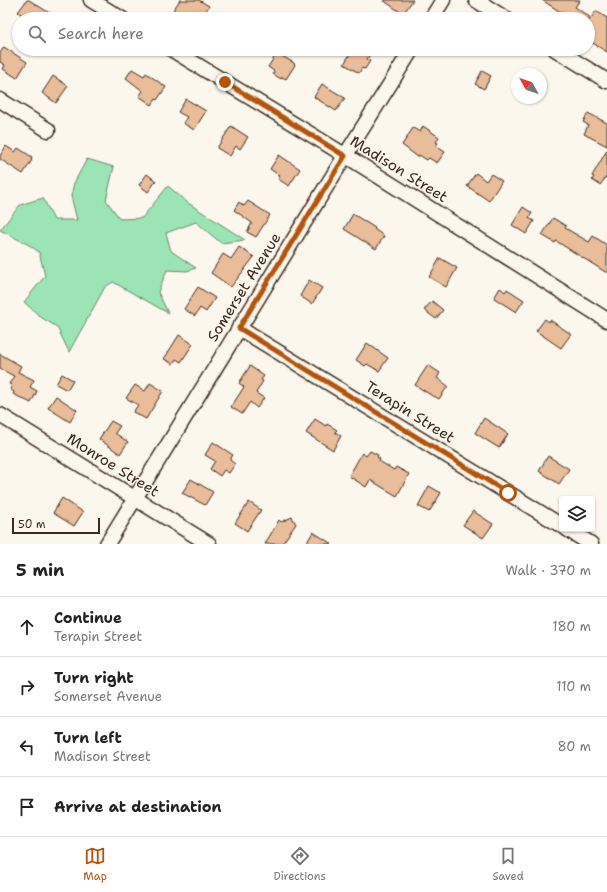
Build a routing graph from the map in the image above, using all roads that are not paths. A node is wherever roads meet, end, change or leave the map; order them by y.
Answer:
1 (91, 0) edge
2 (443, 0) edge
3 (476, 0) edge
4 (111, 12) edge
5 (435, 12) edge
6 (495, 12) edge
7 (182, 56) edge
8 (408, 56) edge
9 (566, 56) edge
10 (607, 82) edge
11 (0, 100) edge
12 (48, 130) dead end
13 (345, 156) junction
14 (607, 320) edge
15 (239, 328) junction
16 (0, 416) edge
17 (135, 498) junction
18 (559, 524) edge
19 (572, 532) edge
20 (107, 544) edge
21 (209, 544) edge
22 (591, 544) edge

1 - 4 street
2 - 5 street
3 - 6 street
7 - 13 street, Madison Street
8 - 13 street, Somerset Avenue
9 - 10 street
11 - 12 street
13 - 14 street, Madison Street
13 - 15 street, Somerset Avenue
15 - 17 street, Somerset Avenue
15 - 18 street, Terapin Street
16 - 17 street, Monroe Street
17 - 20 street, Somerset Avenue
17 - 21 street, Monroe Street
19 - 22 street

